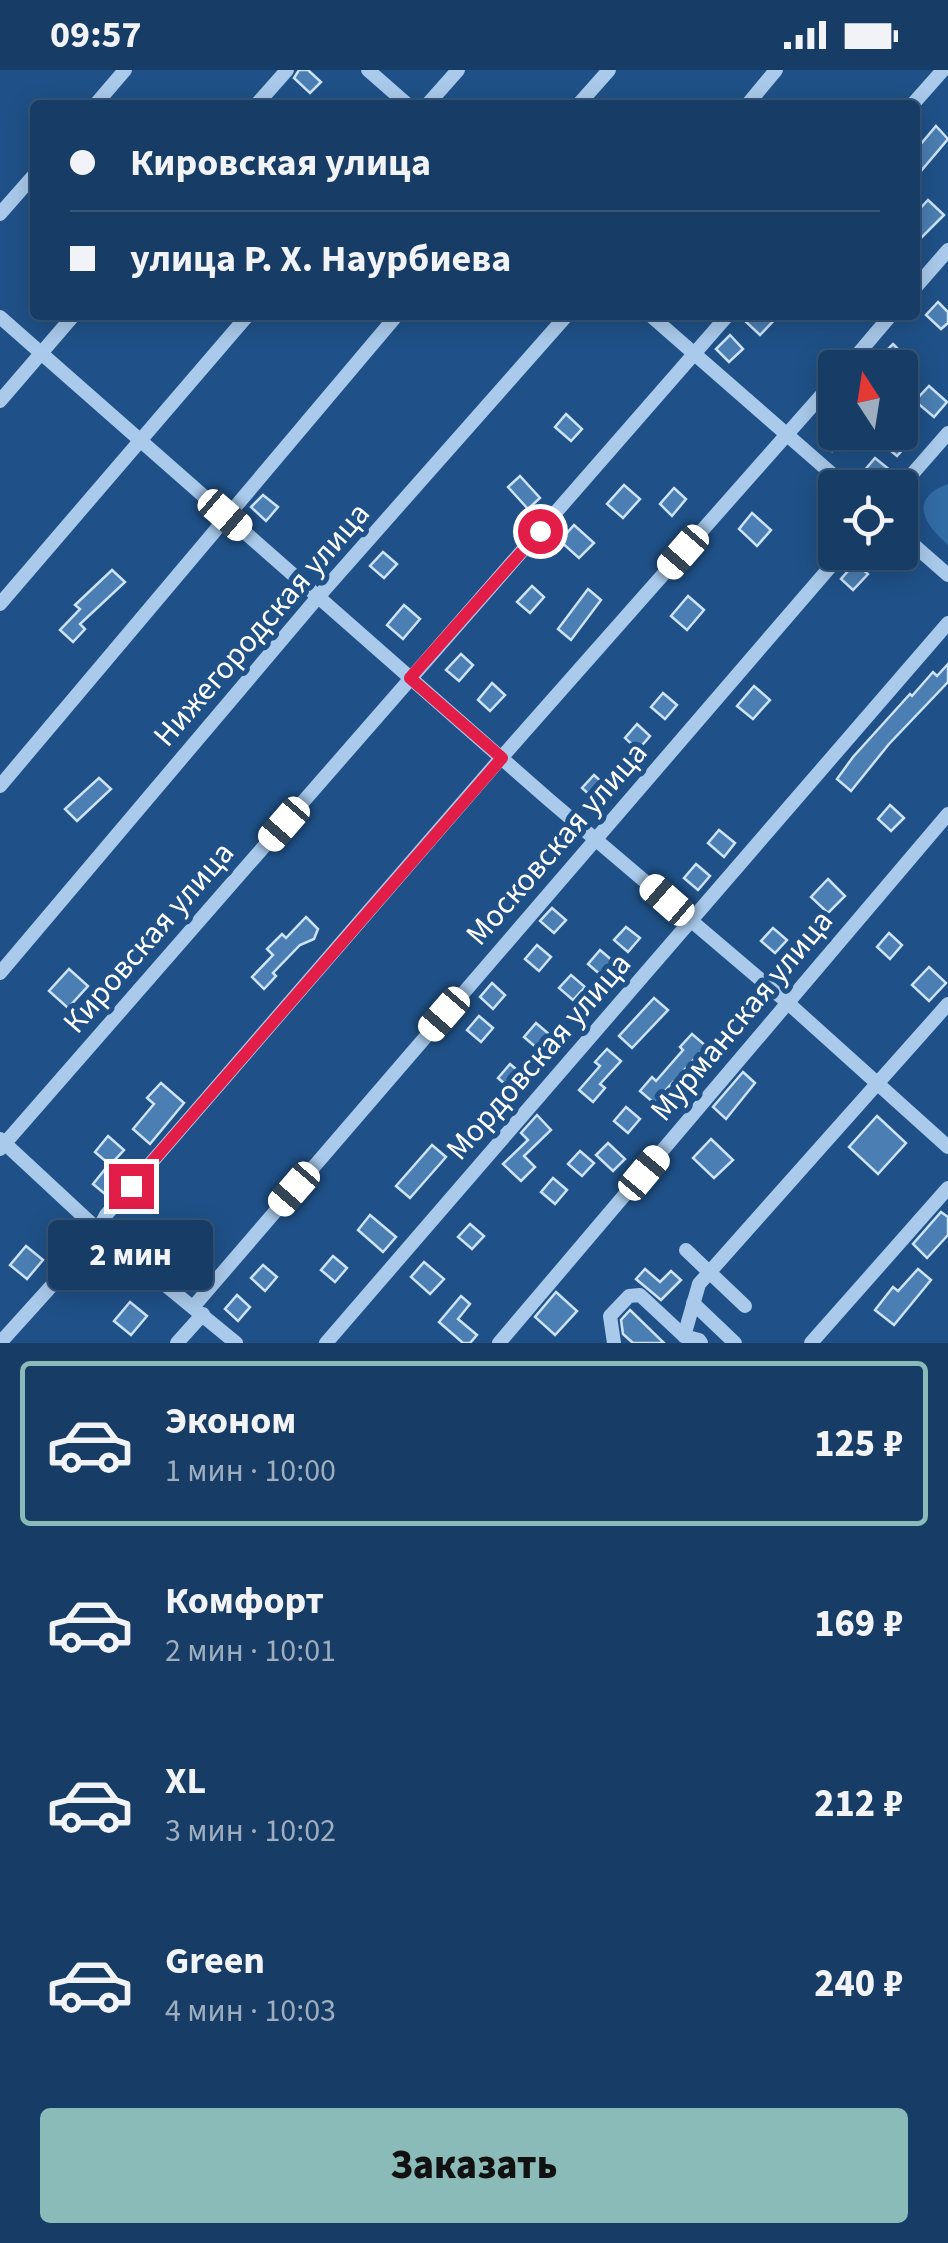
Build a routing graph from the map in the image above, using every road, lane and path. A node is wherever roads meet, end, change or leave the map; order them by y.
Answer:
1 (125, 70) edge
2 (286, 70) edge
3 (368, 70) edge
4 (458, 70) edge
5 (609, 70) edge
6 (776, 70) edge
7 (942, 70) edge
8 (99, 100) edge
9 (260, 100) edge
10 (402, 100) edge
11 (432, 100) edge
12 (582, 100) edge
13 (751, 100) edge
14 (916, 100) edge
15 (30, 180) edge
16 (0, 214) edge
17 (948, 250) edge
18 (920, 282) edge
19 (0, 317) edge
20 (70, 320) edge
21 (244, 320) edge
22 (393, 320) edge
23 (563, 320) edge
24 (656, 320) edge
25 (724, 320) edge
26 (887, 320) edge
27 (861, 350) edge
28 (41, 354) junction
29 (694, 354) junction
30 (818, 399) edge
31 (0, 401) edge
32 (948, 433) edge
33 (787, 435) junction
34 (140, 440) junction
35 (827, 470) edge
36 (916, 470) edge
37 (225, 515) junction
38 (918, 549) edge
39 (827, 570) edge
40 (948, 575) edge
41 (318, 597) junction
42 (0, 604) edge
43 (948, 623) edge
44 (410, 678) junction
45 (502, 758) junction
46 (0, 786) edge
47 (948, 814) edge
48 (595, 839) junction
49 (690, 920) junction
50 (0, 973) edge
51 (788, 1003) junction
52 (948, 1004) edge
53 (878, 1084) junction
54 (2, 1144) edge
55 (948, 1147) edge
56 (948, 1188) edge
57 (96, 1228) junction
58 (686, 1250) dead end
59 (710, 1272) junction
60 (693, 1303) junction
61 (745, 1306) dead end
62 (198, 1310) junction
63 (684, 1336) junction
64 (0, 1343) edge
65 (177, 1343) edge
66 (236, 1343) edge
67 (326, 1343) edge
68 (499, 1343) edge
69 (614, 1343) edge
70 (701, 1343) edge
71 (735, 1343) edge
72 (811, 1343) edge

1 - 8 street
2 - 9 street
3 - 10 street
4 - 11 street
5 - 12 street
6 - 13 street
7 - 14 street
15 - 16 street
17 - 18 street
19 - 28 street
20 - 28 street
21 - 34 street
22 - 37 street
23 - 41 street, Нижегородская улица
24 - 29 street
25 - 29 street, Кировская улица
26 - 27 street
28 - 31 street
28 - 34 street
29 - 33 street
29 - 44 street, Кировская улица
30 - 33 street
32 - 36 street
33 - 35 street
33 - 45 street
34 - 37 street
34 - 42 street
37 - 41 street
37 - 46 street
38 - 40 street
39 - 48 street, Московская улица
41 - 44 street
41 - 50 street, Нижегородская улица
43 - 49 street, Мордовская улица
44 - 45 street
44 - 54 street, Кировская улица
45 - 48 street
45 - 57 street
47 - 51 street, Мурманская улица
48 - 49 street
48 - 62 street, Московская улица
49 - 51 street
49 - 67 street, Мордовская улица
51 - 53 street
51 - 68 street, Мурманская улица
52 - 53 street
53 - 55 street
53 - 59 street
54 - 57 street
56 - 72 street
57 - 62 street
57 - 64 street
58 - 59 street
59 - 60 street
59 - 61 street
60 - 63 street
60 - 71 street
62 - 65 street, Московская улица
62 - 66 street
63 - 69 street
63 - 70 street

